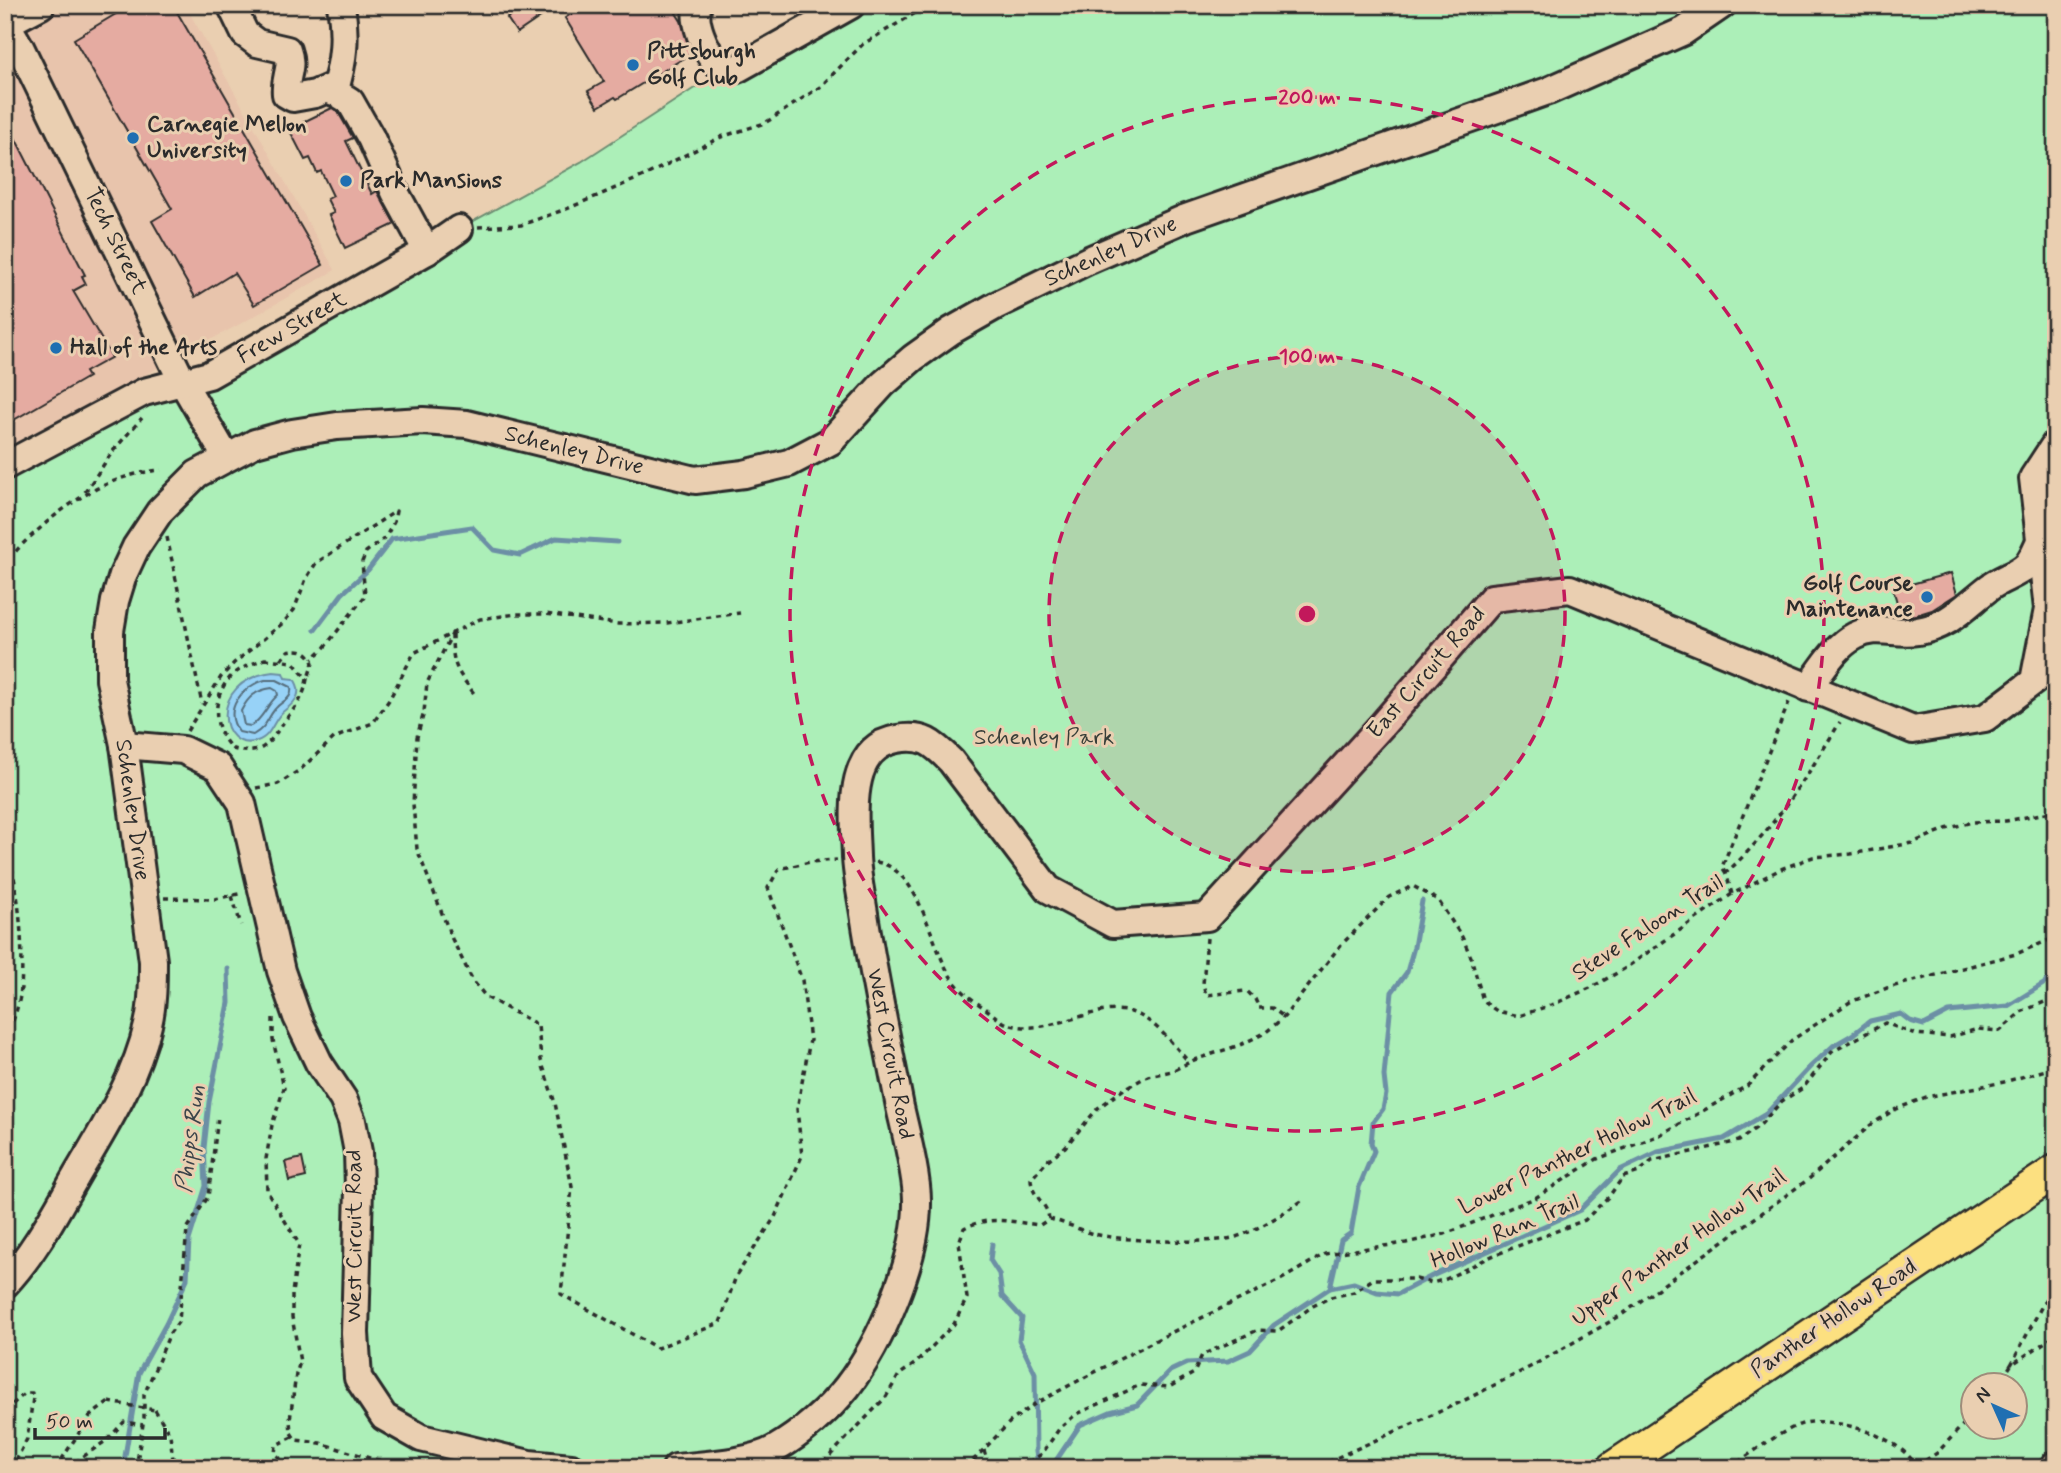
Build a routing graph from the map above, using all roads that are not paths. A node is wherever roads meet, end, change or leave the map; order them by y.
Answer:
1 (41, 5) edge
2 (230, 5) edge
3 (341, 5) edge
4 (698, 5) edge
5 (851, 5) edge
6 (1722, 5) edge
7 (6, 24) edge
8 (334, 92) junction
9 (459, 229) road end
10 (427, 251) junction
11 (182, 381) junction
12 (2056, 443) edge
13 (226, 457) junction
14 (5, 466) edge
15 (2040, 541) junction
16 (1802, 686) junction
17 (124, 745) junction
18 (935, 745) joint
19 (2056, 1171) edge
20 (5, 1284) edge
21 (571, 1468) edge
22 (676, 1468) edge
23 (1613, 1468) edge

1 - 7 street
2 - 8 street
3 - 8 street
4 - 5 street
6 - 13 street, Schenley Drive
7 - 11 street, Tech Street
8 - 10 street
9 - 10 street, Frew Street
10 - 11 street, Frew Street
11 - 13 street, Tech Street
11 - 14 street, Frew Street
12 - 15 street, East Circuit Road
13 - 17 street, Schenley Drive
15 - 16 street
15 - 16 street, East Circuit Road
16 - 18 street, East Circuit Road
17 - 20 street, Schenley Drive
17 - 21 street, West Circuit Road
18 - 22 street, West Circuit Road
19 - 23 main road, Panther Hollow Road

